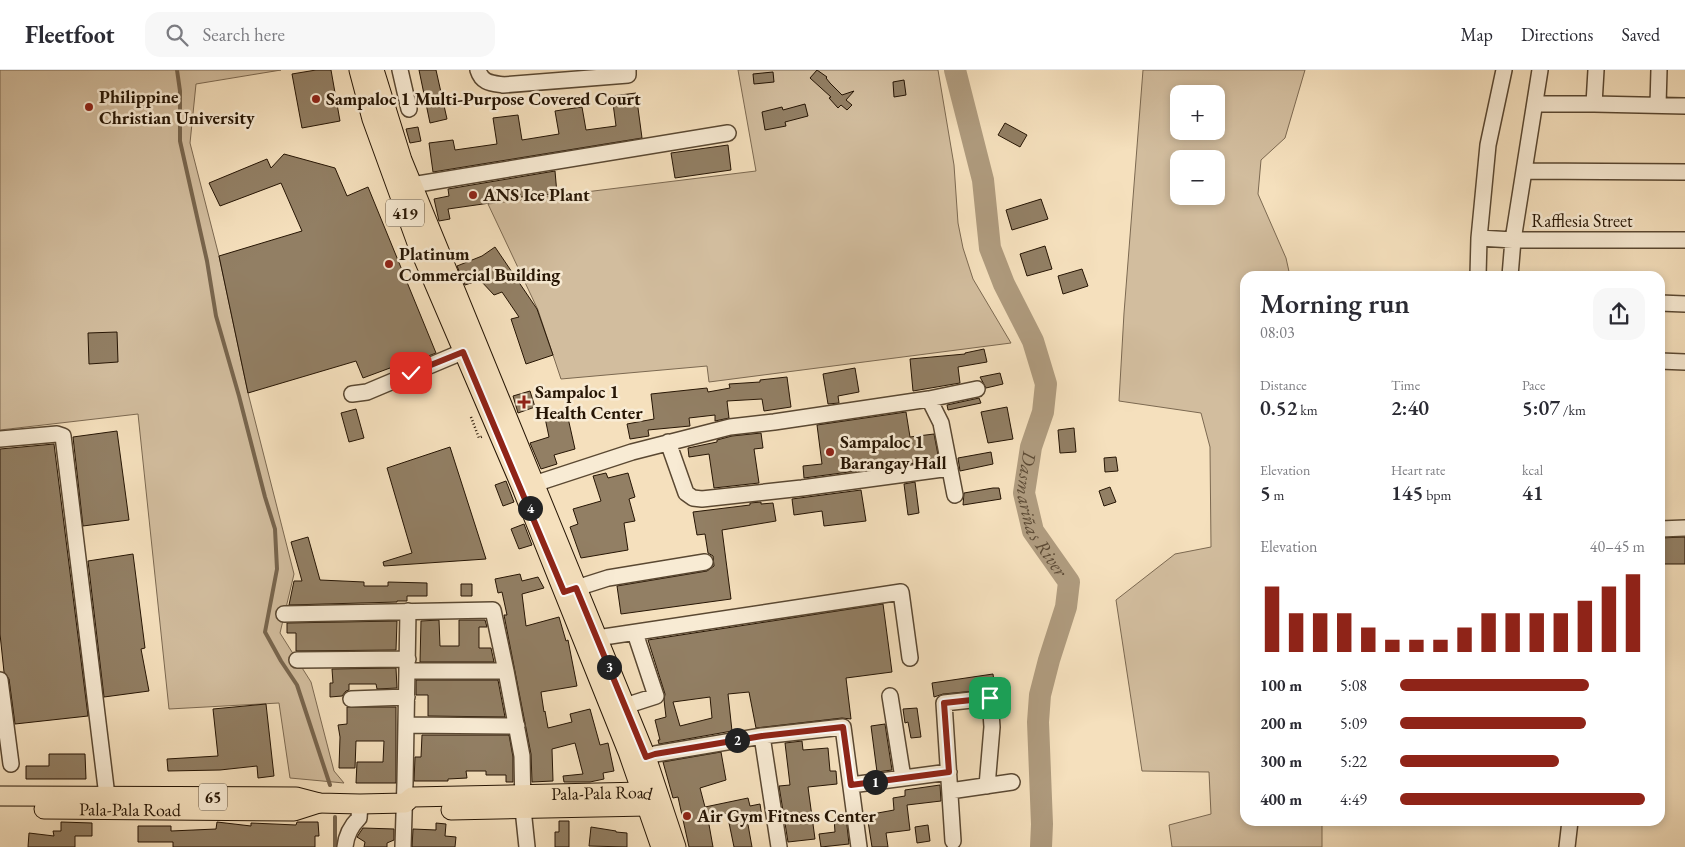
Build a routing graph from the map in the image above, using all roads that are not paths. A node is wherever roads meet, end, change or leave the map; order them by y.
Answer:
1 (359, 70) edge
2 (374, 70) edge
3 (400, 70) edge
4 (628, 70) edge
5 (1504, 70) edge
6 (1540, 70) edge
7 (1596, 70) edge
8 (1660, 70) edge
9 (478, 71) edge
10 (558, 75) edge
11 (1535, 104) junction
12 (1594, 104) junction
13 (1658, 105) junction
14 (1685, 106) edge
15 (409, 109) dead end
16 (728, 133) dead end
17 (394, 162) junction
18 (1524, 171) junction
19 (1685, 172) edge
20 (412, 185) junction
21 (1479, 238) junction
22 (1513, 240) junction
23 (1685, 240) edge
24 (1478, 271) edge
25 (1510, 271) edge
26 (1665, 303) edge
27 (1685, 304) edge
28 (470, 348) junction
29 (1665, 361) edge
30 (1685, 362) edge
31 (977, 389) dead end
32 (352, 394) dead end
33 (929, 399) junction
34 (0, 439) edge
35 (668, 442) junction
36 (950, 468) junction
37 (528, 486) junction
38 (955, 495) dead end
39 (1665, 528) edge
40 (1685, 528) edge
41 (705, 562) dead end
42 (570, 590) junction
43 (408, 610) junction
44 (284, 614) dead end
45 (635, 633) junction
46 (597, 638) junction
47 (910, 658) dead end
48 (297, 660) dead end
49 (408, 665) junction
50 (506, 671) junction
51 (0, 680) edge
52 (407, 696) junction
53 (890, 696) dead end
54 (351, 699) dead end
55 (625, 706) junction
56 (406, 725) junction
57 (517, 726) junction
58 (762, 736) junction
59 (646, 757) junction
60 (11, 764) dead end
61 (949, 772) junction
62 (903, 778) junction
63 (1012, 782) dead end
64 (851, 785) junction
65 (987, 786) junction
66 (950, 791) junction
67 (107, 796) junction
68 (650, 798) junction
69 (523, 802) junction
70 (319, 803) junction
71 (1, 804) edge
72 (355, 804) junction
73 (405, 804) junction
74 (1569, 826) edge
75 (953, 841) dead end
76 (345, 847) edge
77 (402, 847) edge
78 (527, 847) edge
79 (661, 847) edge
80 (676, 847) edge
81 (779, 847) edge
82 (859, 847) edge
83 (1567, 847) edge

1 - 17 main road, 419
2 - 17 main road, 419
3 - 15 street
4 - 10 street
5 - 21 street
6 - 11 street
7 - 12 street
8 - 13 street
9 - 10 street
11 - 12 street
11 - 18 street
12 - 13 street
13 - 14 street
16 - 20 street
17 - 20 main road, 419
17 - 28 main road, 419
18 - 19 street
18 - 22 street
20 - 28 main road, 419
21 - 22 street, Rafflesia Street
21 - 24 street
22 - 23 street, Rafflesia Street
22 - 25 street
26 - 27 street
28 - 32 street
28 - 37 main road, 419
29 - 30 street
31 - 33 street
33 - 35 street
33 - 36 street
34 - 67 street
35 - 36 street
35 - 37 street
36 - 38 street
37 - 42 main road, 419
39 - 40 street
41 - 42 street
42 - 46 main road, 419
42 - 68 main road, 419
43 - 44 street
43 - 49 street
43 - 50 street
45 - 46 street
45 - 47 street
45 - 55 street
46 - 55 main road, 419
48 - 49 street
49 - 50 street
49 - 52 street
50 - 57 street
51 - 60 street
52 - 54 street
52 - 56 street
53 - 62 street
55 - 59 main road, 419
56 - 57 street
56 - 73 street
57 - 69 street
58 - 59 street
58 - 64 street
58 - 81 street
59 - 68 main road, 419
61 - 62 street
61 - 65 street
61 - 66 street
62 - 64 street
63 - 65 street
64 - 82 street
65 - 66 street
66 - 75 street
67 - 70 main road, Pala-Pala Road / 65
67 - 71 main road, Pala-Pala Road / 65
68 - 69 main road, Pala-Pala Road / 65
68 - 79 main road, 419
68 - 80 main road, 419
69 - 73 main road, Pala-Pala Road / 65
69 - 78 street
70 - 71 main road, Pala-Pala Road / 65
70 - 72 main road, Pala-Pala Road / 65
72 - 73 main road, Pala-Pala Road / 65
72 - 76 street
73 - 77 street
74 - 83 street

